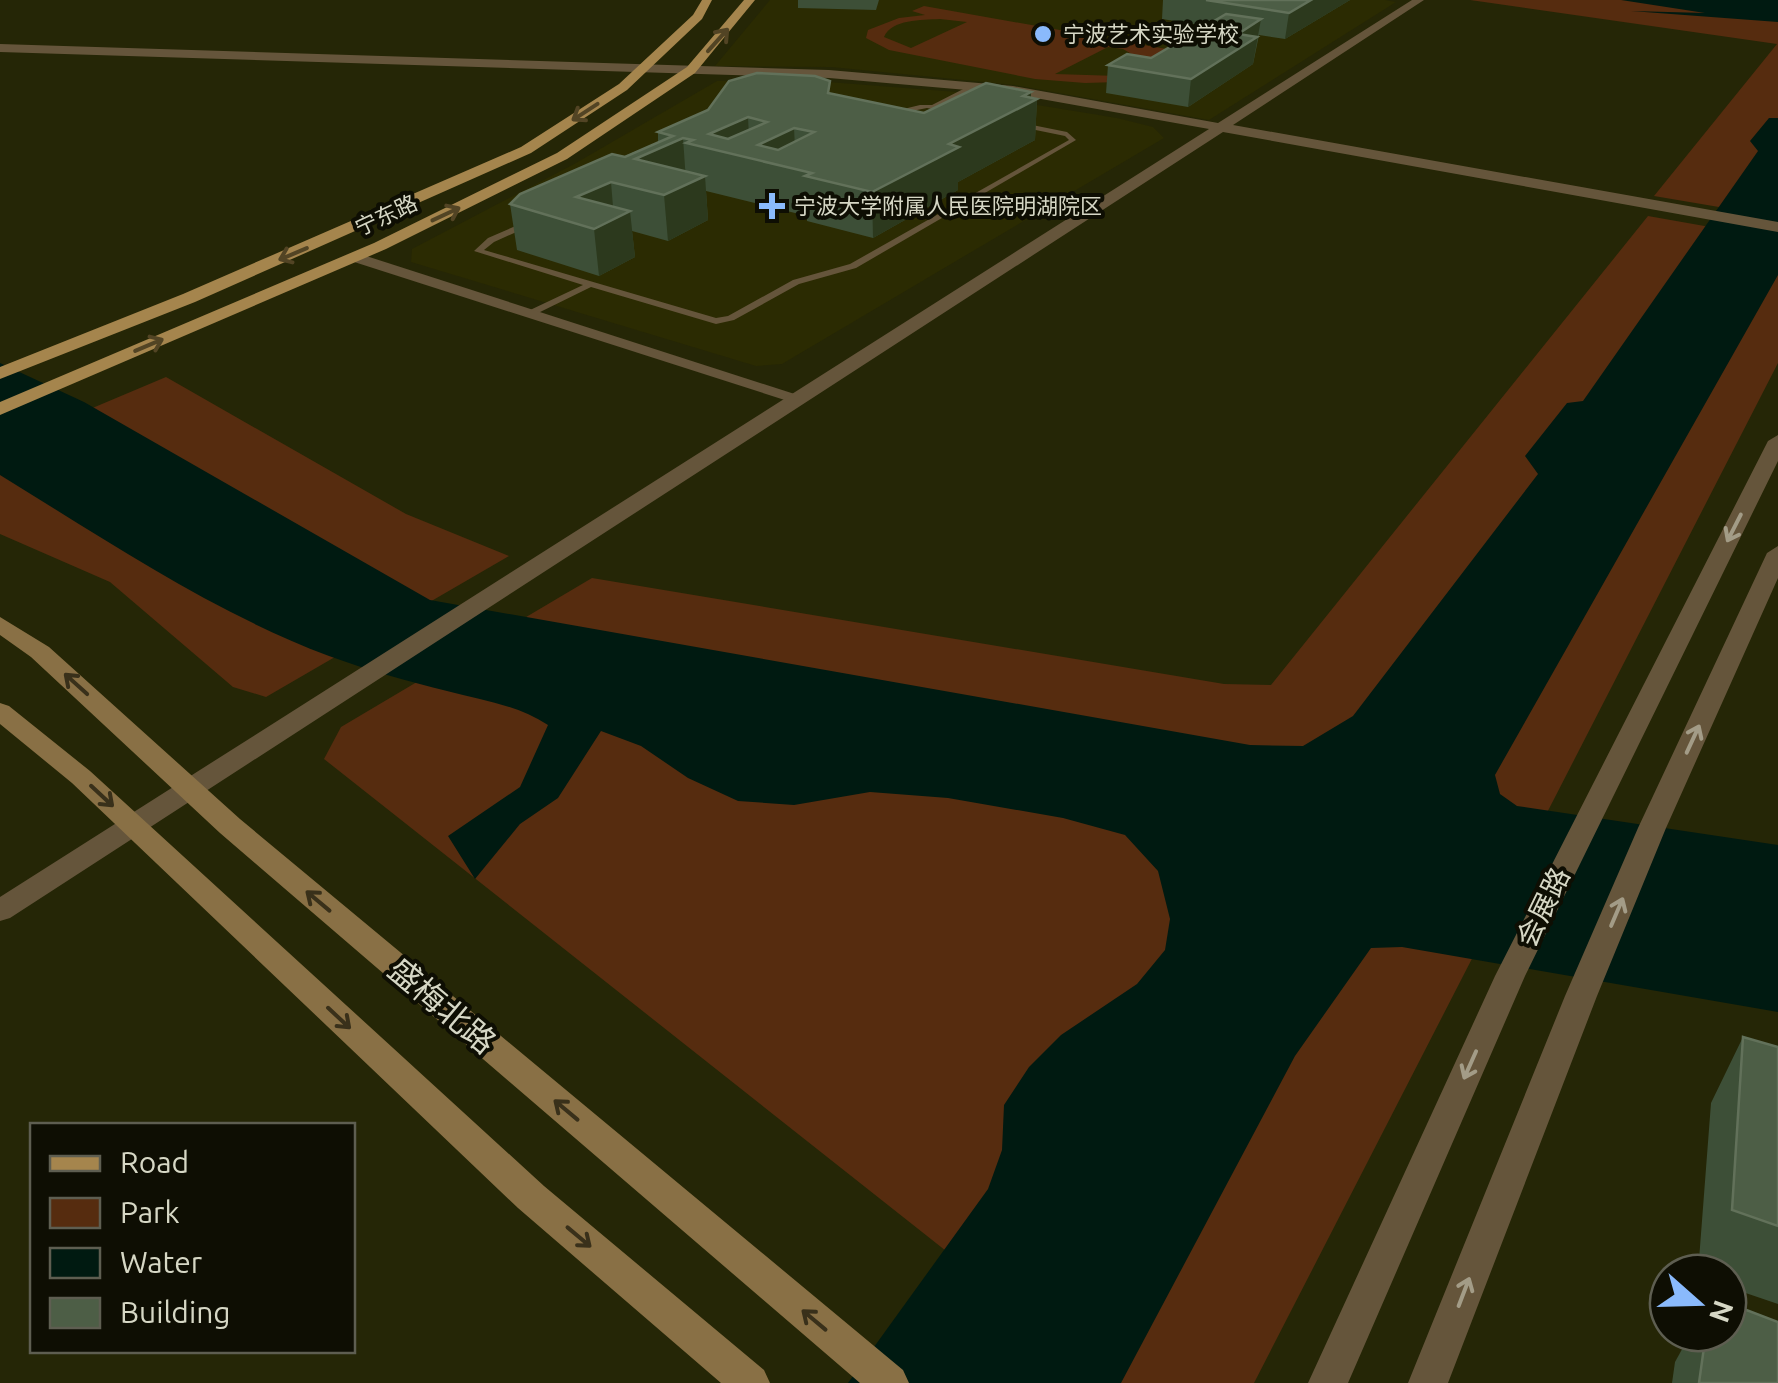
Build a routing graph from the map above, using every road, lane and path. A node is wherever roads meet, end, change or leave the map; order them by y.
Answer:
1 (706, 0) edge
2 (750, 0) edge
3 (1417, 0) edge
4 (0, 48) edge
5 (645, 68) junction
6 (691, 70) junction
7 (972, 86) junction
8 (933, 107) junction
9 (961, 112) junction
10 (877, 118) junction
11 (947, 119) edge
12 (907, 124) edge
13 (1220, 126) junction
14 (1778, 227) edge
15 (354, 257) junction
16 (587, 286) junction
17 (531, 314) junction
18 (0, 373) edge
19 (798, 398) junction
20 (0, 409) edge
21 (1778, 441) edge
22 (1778, 553) edge
23 (0, 624) edge
24 (0, 711) edge
25 (192, 789) junction
26 (134, 827) junction
27 (0, 911) edge
28 (750, 1383) edge
29 (889, 1383) edge
30 (1328, 1383) edge
31 (1428, 1383) edge

1 - 5 main road, 宁东路
6 -> 2 main road, 宁东路
3 - 13 street
4 - 5 street
5 - 6 street
5 -> 18 main road, 宁东路
6 - 7 street
15 -> 6 main road, 宁东路
7 - 8 lane
7 - 13 street
8 - 9 lane
8 - 10 lane
9 - 11 lane
9 - 16 lane
10 - 12 lane
10 - 16 lane
13 - 14 street
13 - 19 street
15 - 17 street
20 -> 15 main road, 宁东路
16 - 17 lane
17 - 19 street
19 - 25 street
21 -> 30 street, 会展路
31 -> 22 street
25 -> 23 main road, 盛梅北路
24 -> 26 main road
25 - 26 street
29 -> 25 main road, 盛梅北路
26 - 27 street
26 -> 28 main road

